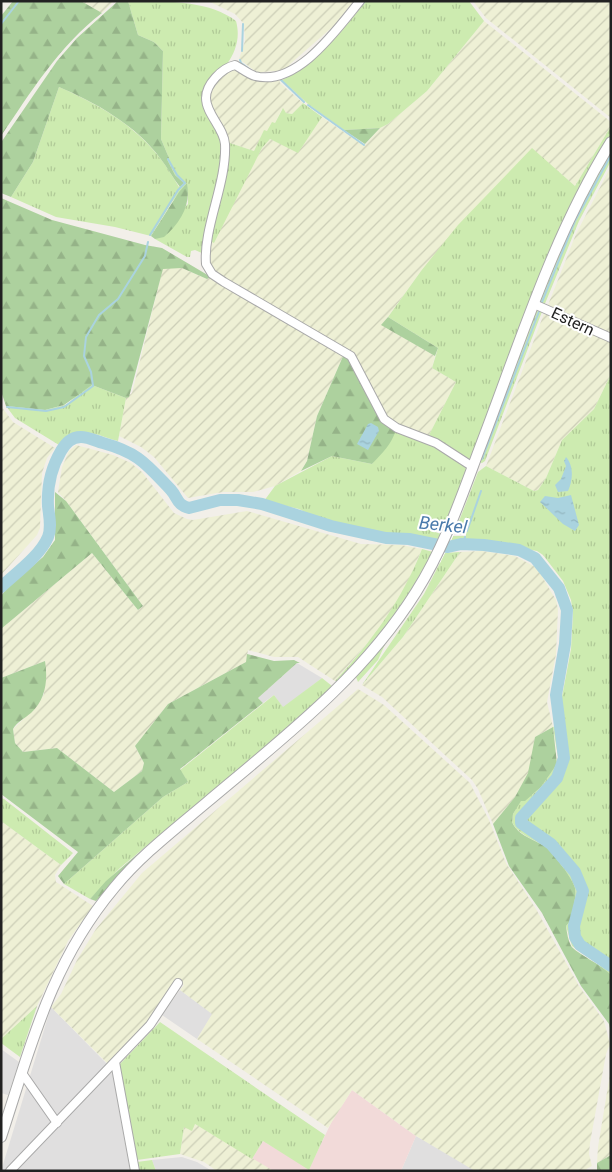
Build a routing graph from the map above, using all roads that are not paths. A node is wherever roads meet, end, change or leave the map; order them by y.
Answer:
1 (360, 1) edge
2 (611, 142) edge
3 (534, 304) junction
4 (611, 338) edge
5 (473, 467) junction
6 (178, 983) dead end
7 (115, 1062) junction
8 (22, 1073) junction
9 (57, 1123) junction
10 (1, 1137) edge
11 (10, 1171) edge
12 (135, 1171) edge

1 - 5 street
2 - 3 street
3 - 4 street, Estern
3 - 5 street
5 - 8 street
6 - 7 street
7 - 9 street
7 - 12 street
8 - 9 street
8 - 10 street
9 - 11 street

